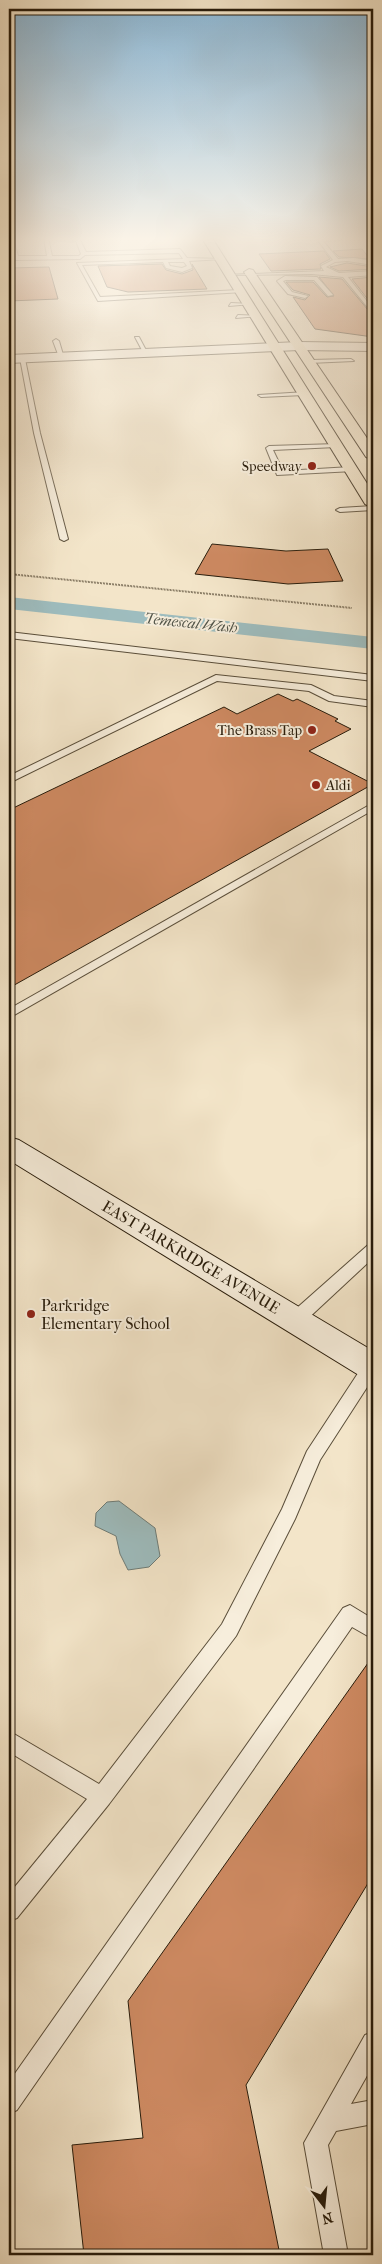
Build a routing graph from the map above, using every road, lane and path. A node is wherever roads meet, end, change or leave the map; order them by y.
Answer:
1 (57, 344) edge
2 (140, 344) edge
3 (276, 346) junction
4 (300, 346) junction
5 (373, 347) edge
6 (146, 353) junction
7 (62, 357) junction
8 (9, 359) edge
9 (22, 359) junction
10 (351, 361) dead end
11 (311, 362) junction
12 (304, 393) junction
13 (261, 395) dead end
14 (336, 445) junction
15 (371, 451) edge
16 (373, 466) edge
17 (351, 469) junction
18 (373, 472) edge
19 (373, 506) edge
20 (340, 510) dead end
21 (64, 539) dead end
22 (9, 574) edge
23 (352, 608) dead end
24 (9, 635) edge
25 (373, 678) edge
26 (373, 704) edge
27 (9, 780) edge
28 (373, 806) edge
29 (9, 1014) edge
30 (9, 1147) edge
31 (373, 1249) edge
32 (295, 1320) junction
33 (372, 1366) edge
34 (373, 1630) edge
35 (9, 1741) edge
36 (102, 1797) junction
37 (9, 1910) edge
38 (373, 2043) edge
39 (9, 2102) edge
40 (373, 2112) edge
41 (330, 2120) junction
42 (336, 2255) edge

1 - 7 lane
2 - 6 lane
3 - 4 street
3 - 6 street
3 - 12 main road
4 - 5 street
4 - 11 main road
6 - 7 street
7 - 9 street
8 - 9 street
9 - 21 lane
10 - 11 lane
11 - 15 main road
12 - 13 lane
12 - 14 main road
14 - 17 main road
14 - 17 lane
16 - 17 main road
17 - 18 main road
17 - 19 main road
19 - 20 lane
22 - 23 path
24 - 25 lane
26 - 27 lane
28 - 29 lane
30 - 32 street, EAST PARKRIDGE AVENUE
31 - 32 lane
32 - 33 street, EAST PARKRIDGE AVENUE
33 - 36 lane
34 - 39 lane
35 - 36 lane
36 - 37 lane
38 - 41 lane
40 - 41 lane
41 - 42 lane

